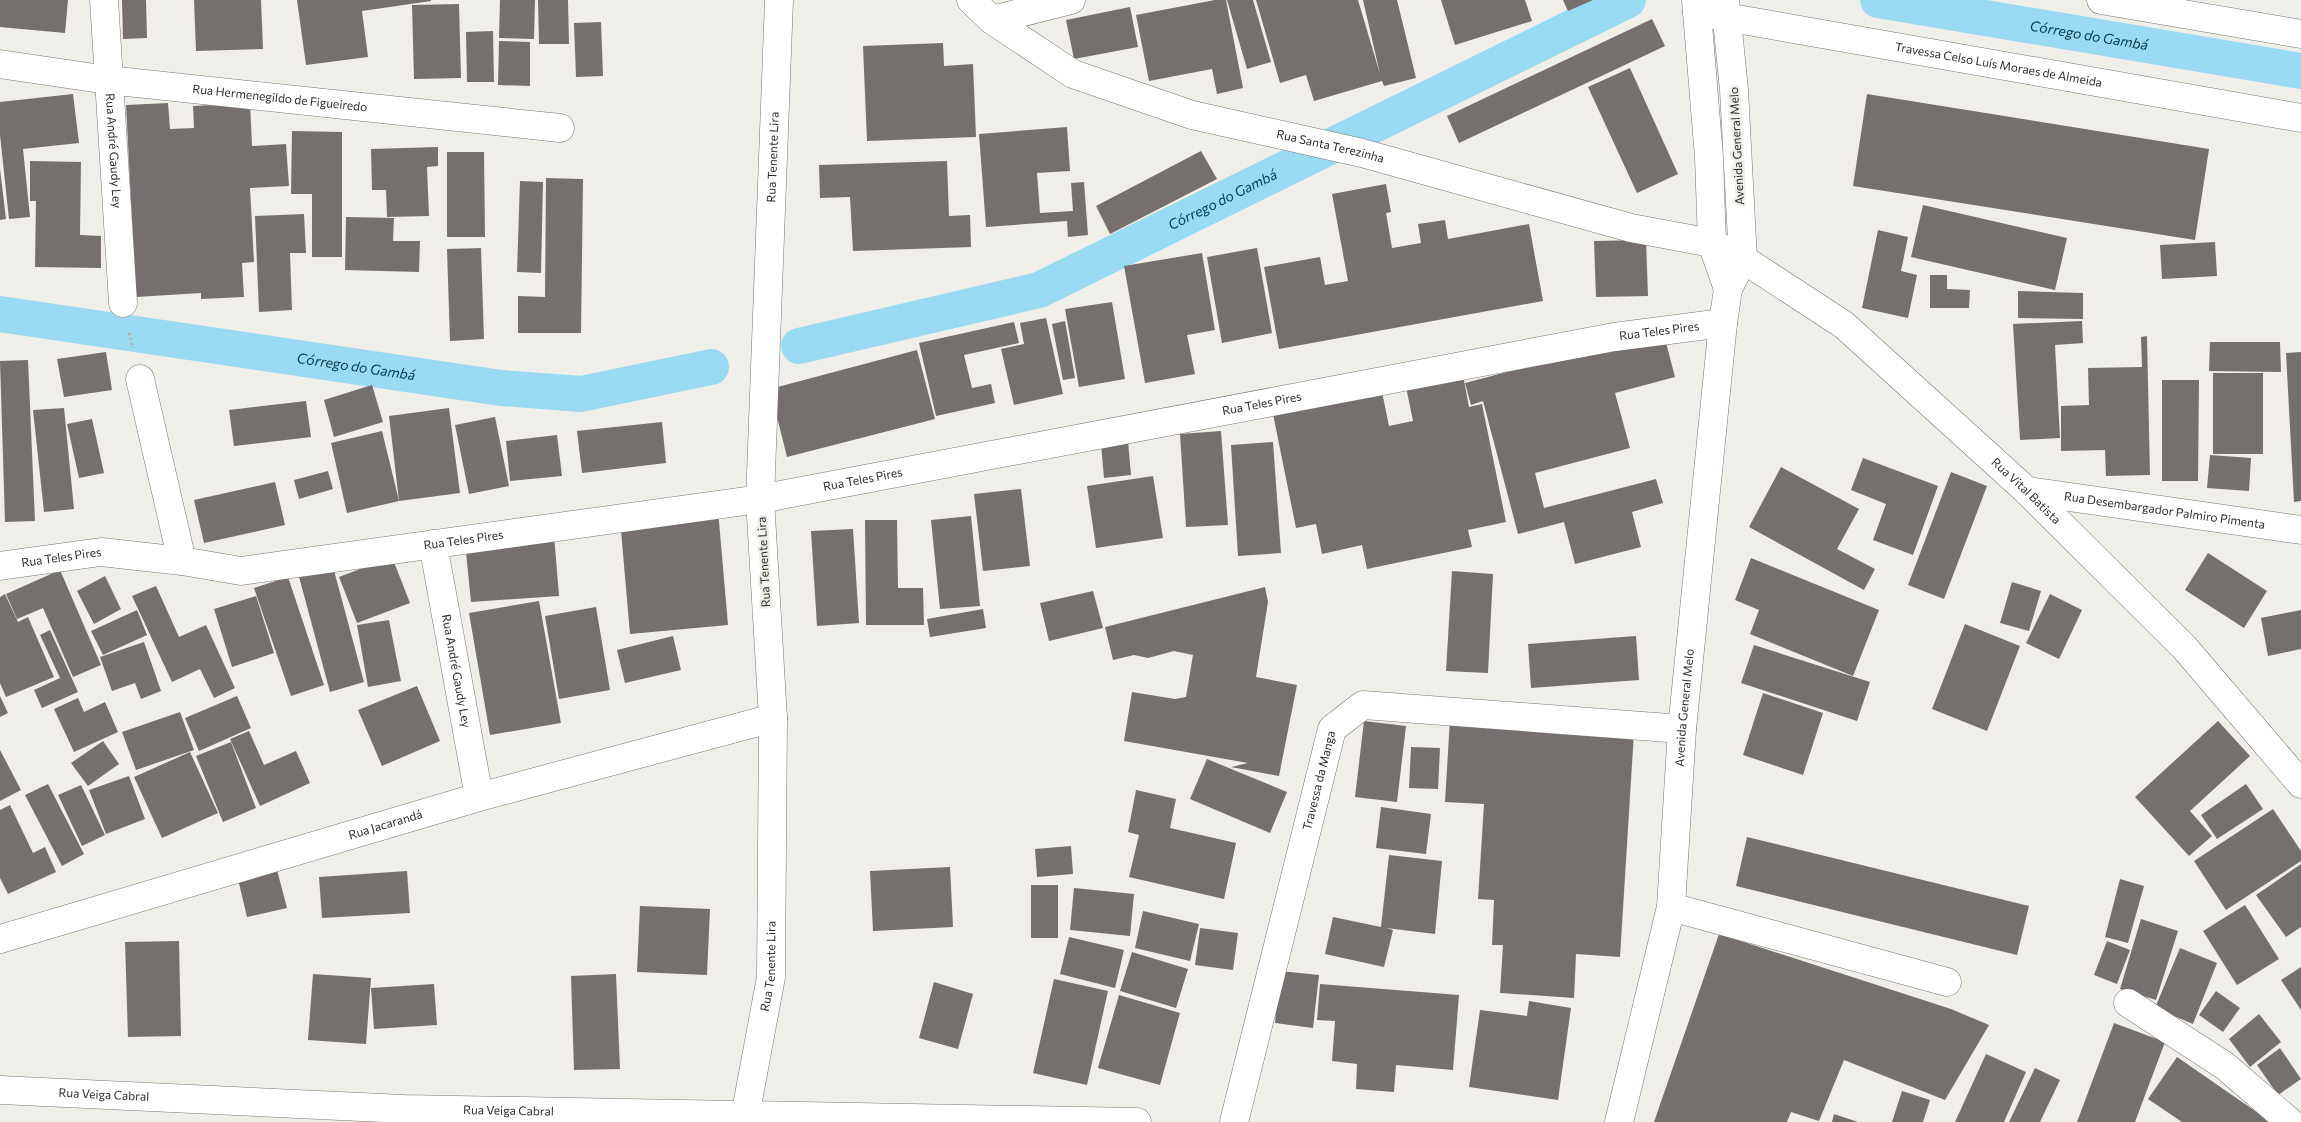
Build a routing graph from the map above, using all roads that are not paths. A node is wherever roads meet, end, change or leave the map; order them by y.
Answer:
1 (104, 0) edge
2 (779, 0) edge
3 (971, 0) edge
4 (1071, 0) edge
5 (2101, 0) edge
6 (1696, 6) edge
7 (1726, 8) edge
8 (992, 20) junction
9 (2301, 34) edge
10 (0, 64) edge
11 (108, 80) junction
12 (2301, 118) edge
13 (560, 128) dead end
14 (1712, 243) junction
15 (1743, 259) junction
16 (1728, 289) junction
17 (123, 303) road end
18 (1722, 324) junction
19 (140, 379) road end
20 (2027, 491) junction
21 (760, 499) junction
22 (2301, 530) edge
23 (433, 544) junction
24 (182, 561) junction
25 (0, 566) edge
26 (773, 718) junction
27 (1682, 729) junction
28 (2301, 784) edge
29 (478, 797) junction
30 (1671, 907) junction
31 (0, 938) edge
32 (1947, 982) dead end
33 (2128, 1003) dead end
34 (0, 1090) edge
35 (745, 1118) edge
36 (1138, 1122) edge
37 (1234, 1122) edge
38 (1619, 1122) edge
39 (2290, 1122) edge

1 - 11 street, Rua André Gaudy Ley
2 - 21 street, Rua Tenente Lira
3 - 8 street, Rua Santa Terezinha
4 - 8 street
5 - 9 street
6 - 7 street, Travessa Celso Luís Moraes de Almeida
6 - 14 street, Avenida General Melo
7 - 12 street, Travessa Celso Luís Moraes de Almeida
7 - 15 street, Avenida General Melo
8 - 14 street, Rua Santa Terezinha
10 - 11 street, Rua Hermenegildo de Figueiredo
11 - 13 street, Rua Hermenegildo de Figueiredo
11 - 17 street, Rua André Gaudy Ley
14 - 15 street, Rua Vital Batista
14 - 16 street, Avenida General Melo
15 - 16 street, Avenida General Melo
15 - 20 street, Rua Vital Batista
16 - 18 street, Avenida General Melo
18 - 21 street, Rua Teles Pires
18 - 27 street, Avenida General Melo
19 - 24 street
20 - 22 street, Rua Desembargador Palmiro Pimenta
20 - 28 street, Rua Vital Batista
21 - 23 street, Rua Teles Pires
21 - 26 street, Rua Tenente Lira
23 - 24 street, Rua Teles Pires
23 - 29 street, Rua André Gaudy Ley
24 - 25 street, Rua Teles Pires
26 - 29 street, Rua Jacarandá
26 - 35 street, Rua Tenente Lira
27 - 30 street, Avenida General Melo
27 - 37 street, Travessa da Manga
29 - 31 street, Rua Jacarandá
30 - 32 street
30 - 38 street, Avenida General Melo
33 - 39 street
34 - 35 street, Rua Veiga Cabral
35 - 36 street, Rua Veiga Cabral

